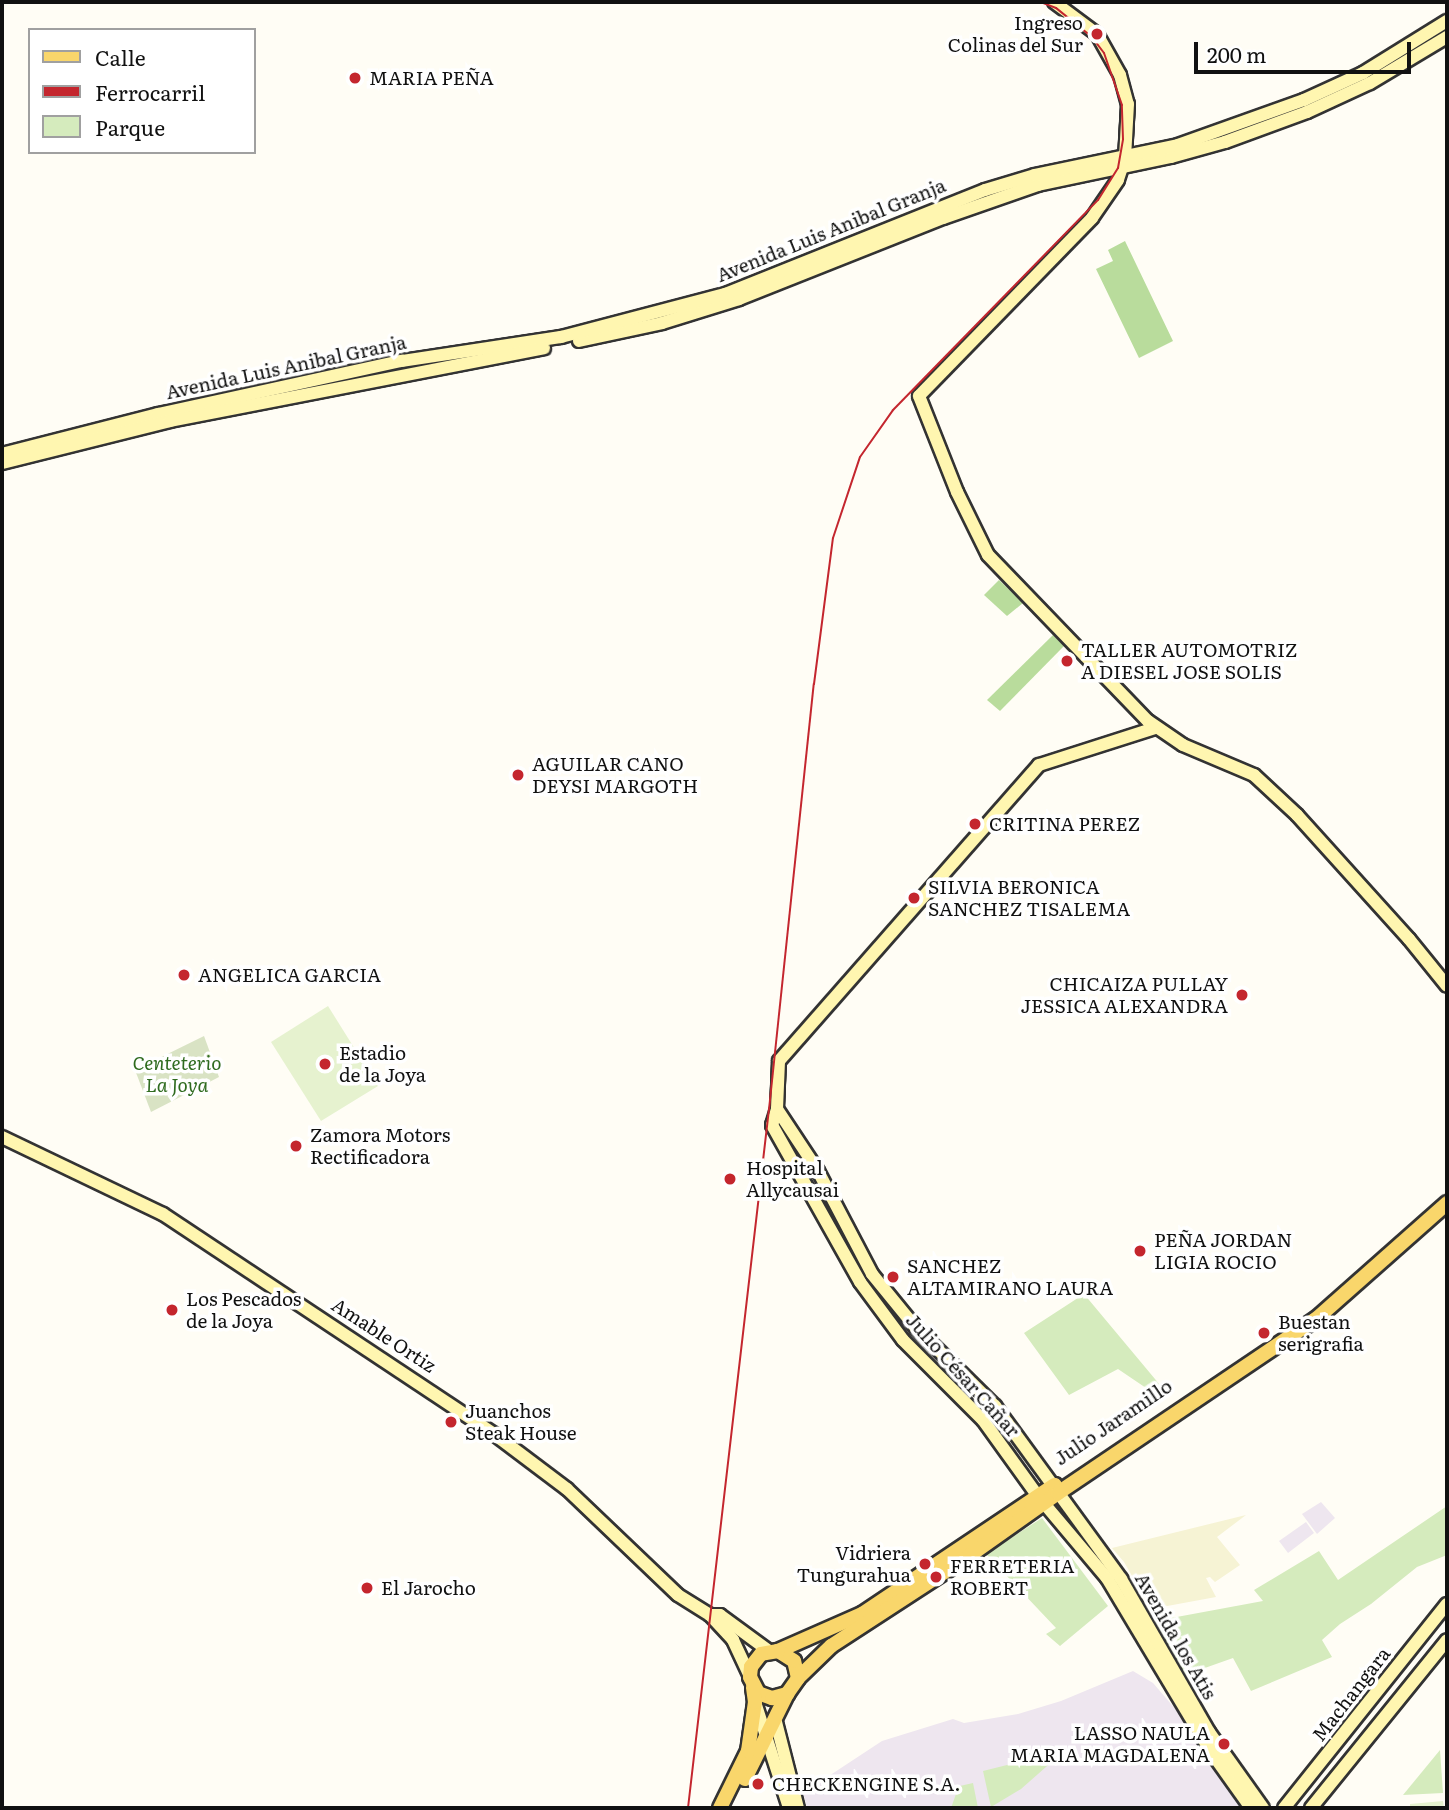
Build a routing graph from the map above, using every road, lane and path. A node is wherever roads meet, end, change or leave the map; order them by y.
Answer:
1 (1054, 2) edge
2 (1447, 21) edge
3 (1447, 37) edge
4 (1124, 162) junction
5 (2, 454) edge
6 (2, 463) edge
7 (1155, 728) junction
8 (1447, 986) edge
9 (777, 1109) junction
10 (2, 1137) edge
11 (1447, 1193) edge
12 (1447, 1203) edge
13 (1056, 1489) junction
14 (1041, 1499) junction
15 (1447, 1604) edge
16 (710, 1615) junction
17 (1447, 1640) edge
18 (774, 1651) junction
19 (798, 1678) junction
20 (751, 1681) junction
21 (788, 1694) junction
22 (755, 1702) junction
23 (776, 1722) junction
24 (766, 1741) junction
25 (720, 1808) edge
26 (730, 1808) edge
27 (789, 1808) edge
28 (799, 1808) edge
29 (1251, 1808) edge
30 (1263, 1808) edge
31 (1284, 1808) edge
32 (1311, 1808) edge

1 - 4 street
2 - 4 street, Avenida Luis Anibal Granja
3 - 4 street, Avenida Luis Anibal Granja
4 - 5 street, Avenida Luis Anibal Granja
4 - 6 street, Avenida Luis Anibal Granja
4 - 7 street
7 - 8 street
7 - 9 street
9 - 13 street, Julio César Cañar
9 - 14 street, Julio César Cañar
10 - 16 street, Amable Ortiz
11 - 13 main road, Julio Jaramillo
12 - 13 main road, Julio Jaramillo
13 - 14 main road, Julio Jaramillo
13 - 30 street, Avenida los Atis
14 - 18 main road, Julio Jaramillo
14 - 19 main road, Julio Jaramillo
14 - 29 street, Avenida los Atis
15 - 31 street, Machangara
16 - 18 street, Amable Ortiz
16 - 20 street, Amable Ortiz
17 - 32 street, Machangara
18 - 19 main road
18 - 20 main road, Julio Jaramillo
19 - 21 main road, Julio Jaramillo
20 - 21 main road
20 - 22 main road
21 - 23 main road, Julio Jaramillo
22 - 24 street
22 - 25 main road
23 - 24 main road, Julio Jaramillo
23 - 28 street
24 - 26 main road, Julio Jaramillo
24 - 27 street

